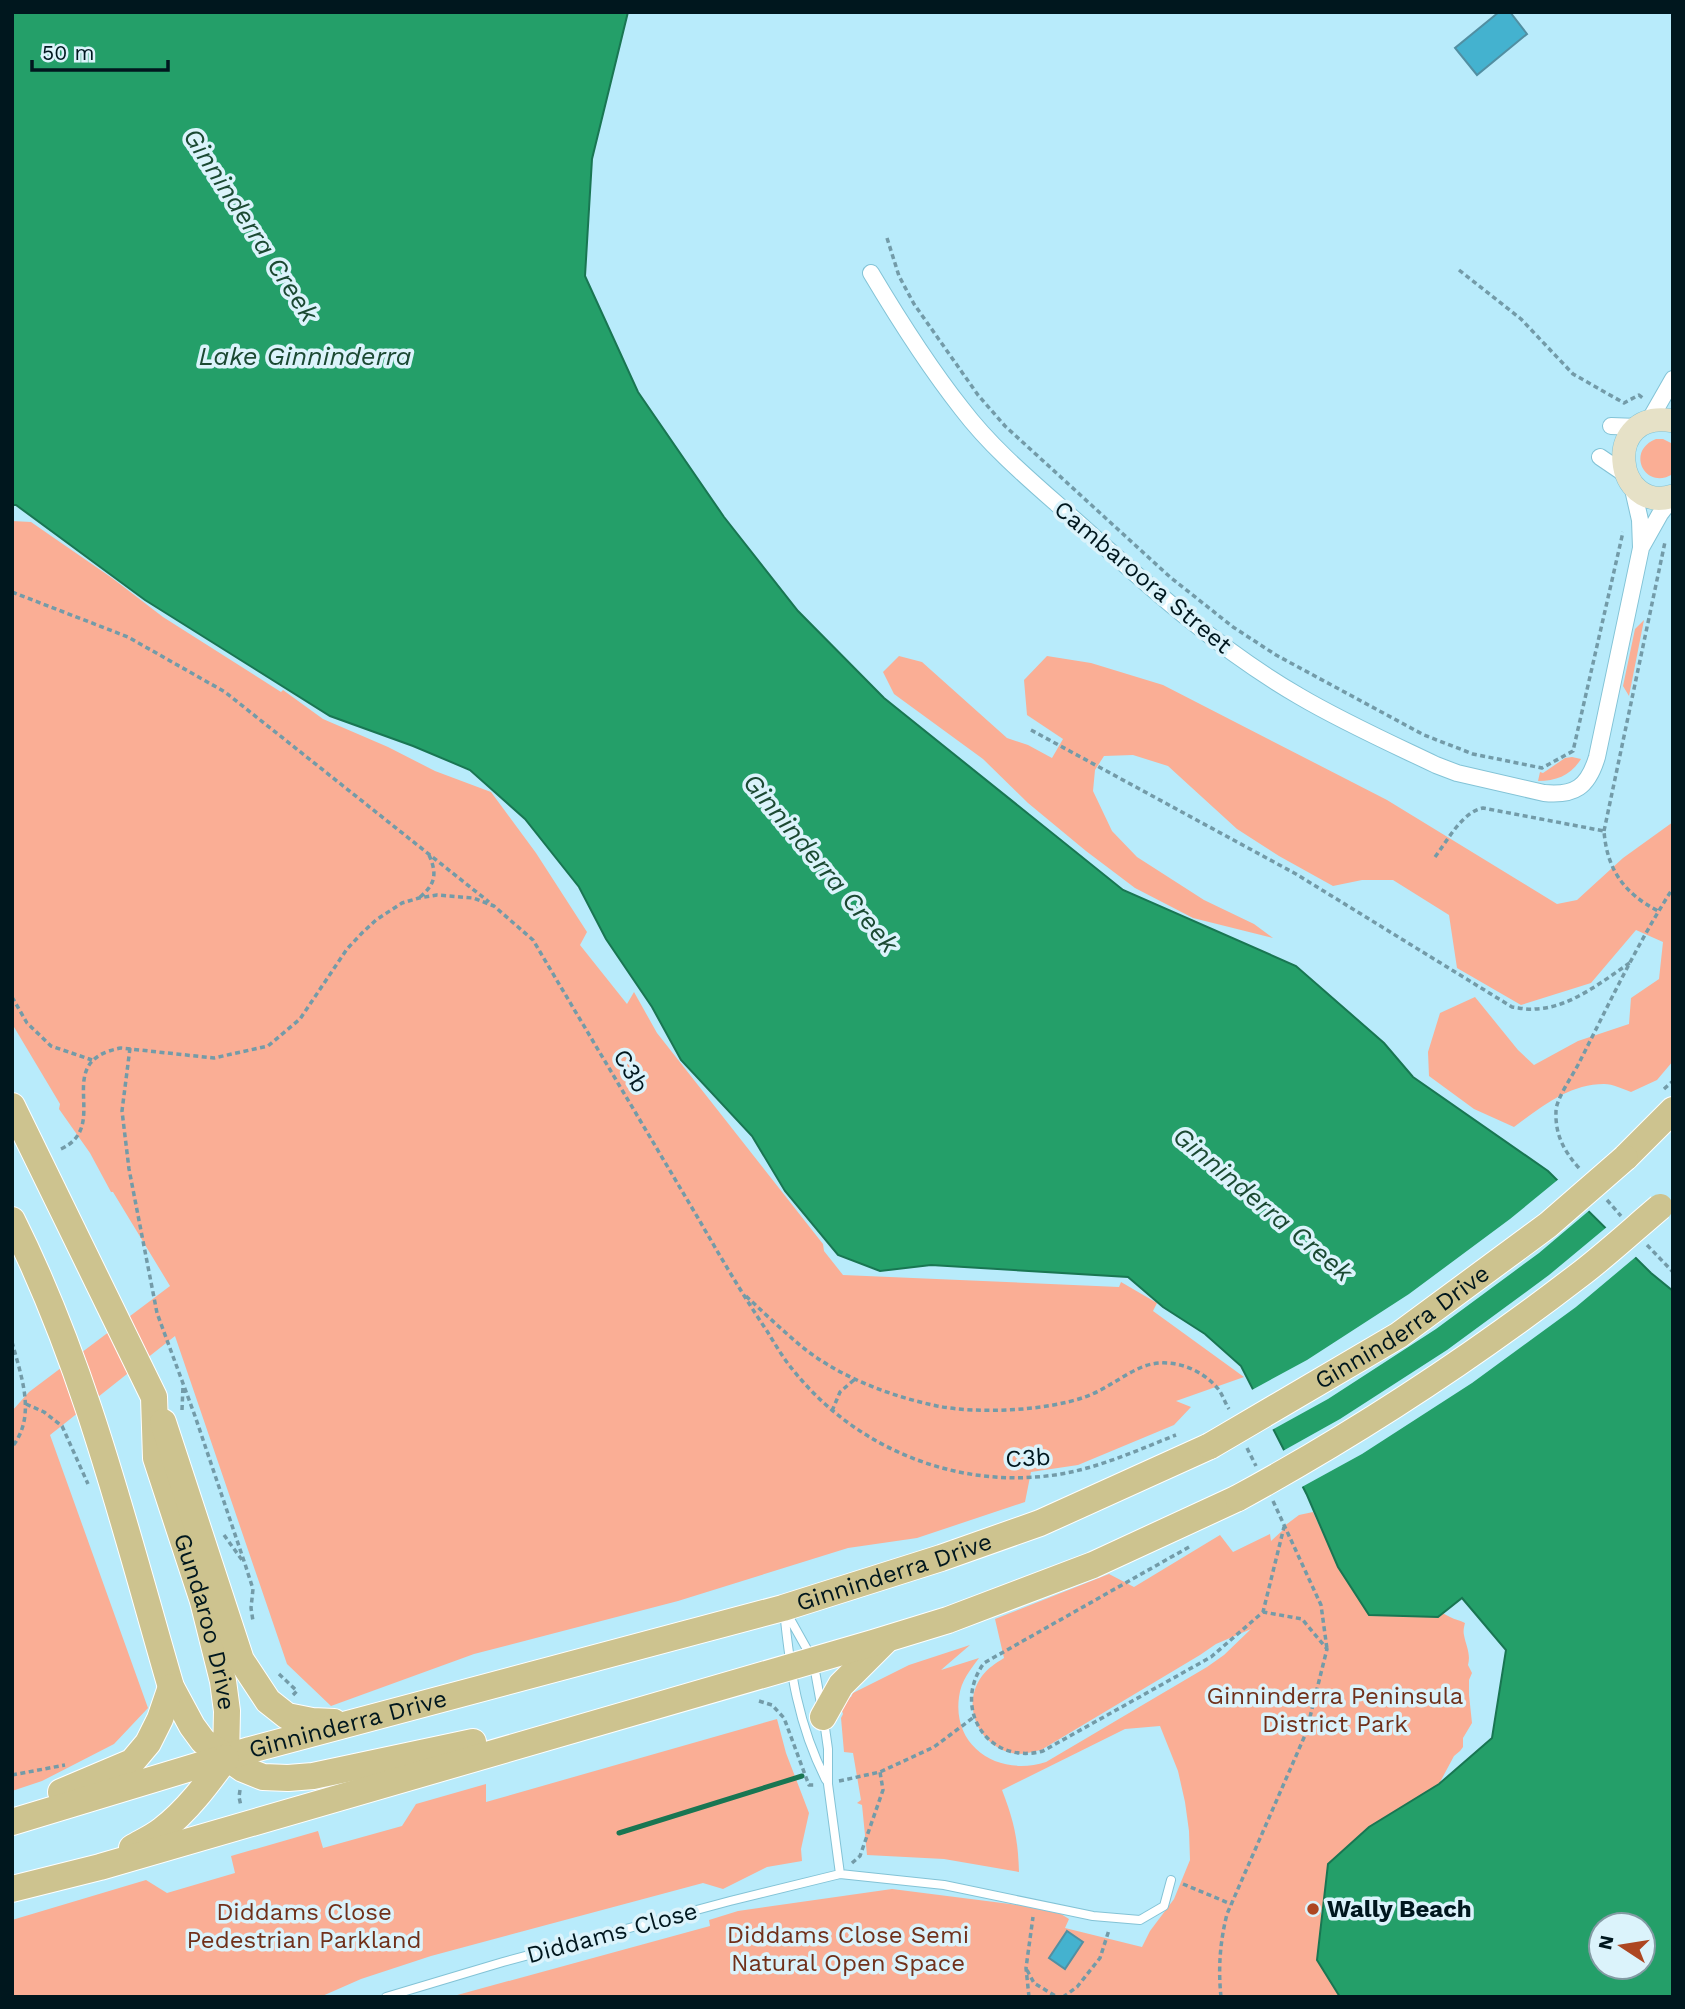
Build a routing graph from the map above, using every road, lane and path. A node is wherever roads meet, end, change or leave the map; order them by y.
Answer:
1 (887, 238) dead end
2 (1459, 270) dead end
3 (871, 273) dead end
4 (1673, 379) edge
5 (1655, 418) edge
6 (1611, 426) dead end
7 (1600, 457) dead end
8 (1629, 479) junction
9 (1673, 496) edge
10 (1625, 521) dead end
11 (1666, 535) dead end
12 (1641, 548) junction
13 (12, 592) edge
14 (1031, 730) dead end
15 (1604, 831) junction
16 (428, 853) junction
17 (1435, 857) dead end
18 (1673, 888) edge
19 (419, 898) junction
20 (494, 906) junction
21 (1658, 911) junction
22 (1631, 962) junction
23 (12, 997) edge
24 (130, 1048) junction
25 (92, 1060) junction
26 (12, 1106) edge
27 (1673, 1110) edge
28 (61, 1149) dead end
29 (1585, 1175) dead end
30 (1604, 1196) dead end
31 (1666, 1200) edge
32 (1622, 1217) dead end
33 (12, 1220) edge
34 (1640, 1237) dead end
35 (1673, 1272) edge
36 (741, 1292) junction
37 (12, 1342) edge
38 (855, 1379) junction
39 (154, 1397) junction
40 (26, 1405) junction
41 (832, 1411) junction
42 (1232, 1416) dead end
43 (1176, 1435) dead end
44 (1244, 1440) dead end
45 (12, 1447) edge
46 (1261, 1477) dead end
47 (90, 1488) dead end
48 (1272, 1501) dead end
49 (1284, 1525) junction
50 (1199, 1541) dead end
51 (783, 1608) junction
52 (1263, 1612) junction
53 (254, 1625) dead end
54 (888, 1639) junction
55 (1327, 1649) junction
56 (801, 1663) junction
57 (275, 1670) dead end
58 (171, 1686) junction
59 (297, 1691) dead end
60 (755, 1700) dead end
61 (622, 1715) junction
62 (823, 1717) junction
63 (974, 1717) junction
64 (355, 1723) junction
65 (226, 1758) junction
66 (880, 1772) junction
67 (828, 1784) junction
68 (12, 1820) edge
69 (100, 1867) junction
70 (840, 1874) junction
71 (1171, 1880) joint
72 (12, 1889) edge
73 (1036, 1904) junction
74 (1231, 1904) junction
75 (1112, 1918) junction
76 (1026, 1968) junction
77 (386, 1997) edge
78 (1030, 1997) edge
79 (1057, 1997) edge
80 (1063, 1997) edge
81 (1221, 1997) edge

1 - 10 path
2 - 5 path
3 - 12 street, Cambaroora Street
4 - 5 street
5 - 6 street
5 - 8 street
7 - 8 street
8 - 9 street
8 - 12 street, Cambaroora Street
9 - 12 street, Cambaroora Street
11 - 15 path
13 - 16 path
14 - 22 path
15 - 17 path
15 - 21 path
16 - 19 path
16 - 20 path
18 - 21 path
19 - 20 path, C3b
19 - 24 path, C3b
20 - 36 path, C3b
21 - 22 path
22 - 29 path
23 - 25 path
24 - 25 path, C3b
24 - 53 path
25 - 28 path
26 - 39 main road, Gundaroo Drive
27 - 51 main road, Ginninderra Drive, bridge
30 - 32 path
31 - 54 main road, bridge
33 - 58 main road, Gundaroo Drive
34 - 35 path
36 - 38 path
36 - 41 path, C3b
37 - 40 path
38 - 41 path
38 - 42 path
39 - 64 main road
39 - 65 main road, Gundaroo Drive
40 - 45 path
40 - 47 path
41 - 43 path, C3b
44 - 46 path
48 - 49 path
49 - 52 path
49 - 55 path
50 - 63 path
51 - 56 lane
51 - 56 lane
51 - 64 main road, Ginninderra Drive
52 - 55 path
52 - 63 path
54 - 56 main road
54 - 62 main road
55 - 74 path
56 - 61 main road
56 - 62 lane
56 - 67 lane
57 - 59 path
58 - 65 main road, Gundaroo Drive
58 - 68 main road
60 - 67 path
61 - 65 main road
61 - 69 main road
62 - 67 lane
63 - 66 path
64 - 65 main road, Ginninderra Drive
65 - 68 main road, Ginninderra Drive
65 - 69 main road
66 - 67 path
66 - 70 path
67 - 70 lane
69 - 72 main road
70 - 73 lane, Diddams Close
70 - 77 lane, Diddams Close
71 - 74 path
71 - 75 lane, Diddams Close
73 - 75 lane, Diddams Close
73 - 76 path
74 - 81 path
75 - 80 path
76 - 78 path
76 - 79 path

